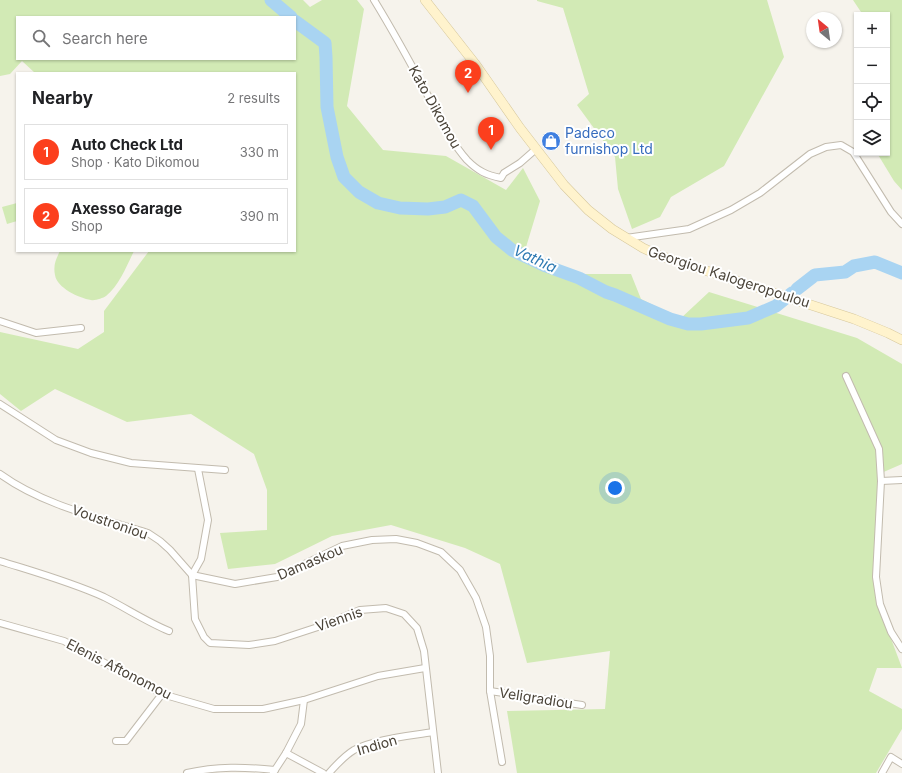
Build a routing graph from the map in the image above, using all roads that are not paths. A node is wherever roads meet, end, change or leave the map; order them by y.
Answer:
1 (374, 0) edge
2 (425, 0) edge
3 (536, 149) junction
4 (902, 224) edge
5 (626, 238) junction
6 (0, 321) edge
7 (81, 328) dead end
8 (902, 340) edge
9 (846, 376) dead end
10 (0, 404) edge
11 (198, 469) junction
12 (225, 470) dead end
13 (0, 474) edge
14 (902, 480) edge
15 (881, 481) junction
16 (0, 561) edge
17 (192, 575) junction
18 (0, 623) edge
19 (170, 632) dead end
20 (902, 648) edge
21 (425, 668) junction
22 (490, 691) junction
23 (162, 694) junction
24 (304, 700) junction
25 (582, 706) dead end
26 (433, 732) junction
27 (116, 741) dead end
28 (286, 753) junction
29 (502, 762) dead end
30 (902, 764) edge
31 (274, 772) edge
32 (187, 773) edge
33 (323, 773) edge
34 (329, 773) edge
35 (438, 773) edge
36 (882, 773) edge

1 - 3 street, Kato Dikomou
2 - 3 street, Georgiou Kalogeropoulou
3 - 5 street, Georgiou Kalogeropoulou
4 - 5 street
5 - 8 street, Georgiou Kalogeropoulou
6 - 7 street
9 - 15 street
10 - 11 street
11 - 12 street
11 - 17 street
13 - 17 street, Voustroniou
14 - 15 street
15 - 20 street
16 - 19 street
17 - 21 street, Viennis
17 - 22 street, Damaskou
18 - 23 street, Elenis Aftonomou
21 - 24 street, Elenis Aftonomou
21 - 26 street, Viennis
22 - 25 street, Veligradiou
22 - 29 street, Damaskou
23 - 24 street, Elenis Aftonomou
23 - 27 street
24 - 28 street
26 - 34 street, Indion
26 - 35 street, Viennis
28 - 31 street
28 - 33 street
30 - 36 street
31 - 32 street

